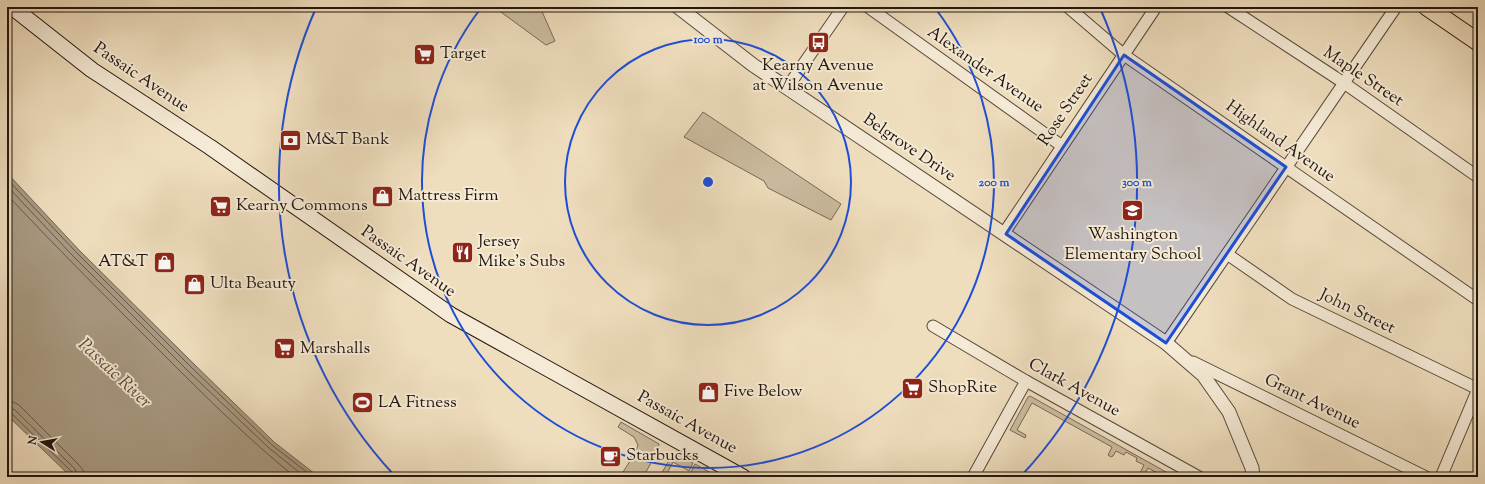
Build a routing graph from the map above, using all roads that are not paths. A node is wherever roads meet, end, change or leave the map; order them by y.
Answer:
1 (678, 7) edge
2 (843, 7) edge
3 (868, 7) edge
4 (1068, 7) edge
5 (1156, 7) edge
6 (1228, 7) edge
7 (1396, 7) edge
8 (1427, 7) edge
9 (16, 8) edge
10 (1478, 42) edge
11 (1124, 55) junction
12 (1344, 83) junction
13 (787, 88) junction
14 (1062, 146) junction
15 (1286, 167) junction
16 (1478, 177) edge
17 (1004, 233) junction
18 (1227, 254) junction
19 (1478, 300) edge
20 (933, 326) dead end
21 (1166, 342) junction
22 (1183, 358) junction
23 (1026, 381) junction
24 (1478, 389) edge
25 (973, 476) edge
26 (743, 477) edge
27 (1199, 477) edge
28 (1253, 477) edge
29 (1426, 477) edge
30 (1441, 477) edge

1 - 13 street, Belgrove Drive
2 - 13 street
3 - 14 street, Alexander Avenue
4 - 11 street, Highland Avenue
5 - 11 street, Rose Street
6 - 12 street, Maple Street
7 - 12 street
8 - 10 main road
9 - 26 main road, Passaic Avenue
11 - 14 street, Rose Street
11 - 15 street, Highland Avenue
12 - 15 street
12 - 16 street, Maple Street
13 - 17 street, Belgrove Drive
14 - 17 street, Rose Street
15 - 18 street
15 - 19 street, Highland Avenue
17 - 21 street, Belgrove Drive
18 - 21 street
18 - 24 street, John Street
20 - 23 street, Clark Avenue
21 - 22 street, Belgrove Drive
22 - 28 street, Belgrove Drive
22 - 29 street, Grant Avenue
23 - 25 street
23 - 27 street, Clark Avenue
24 - 30 street

